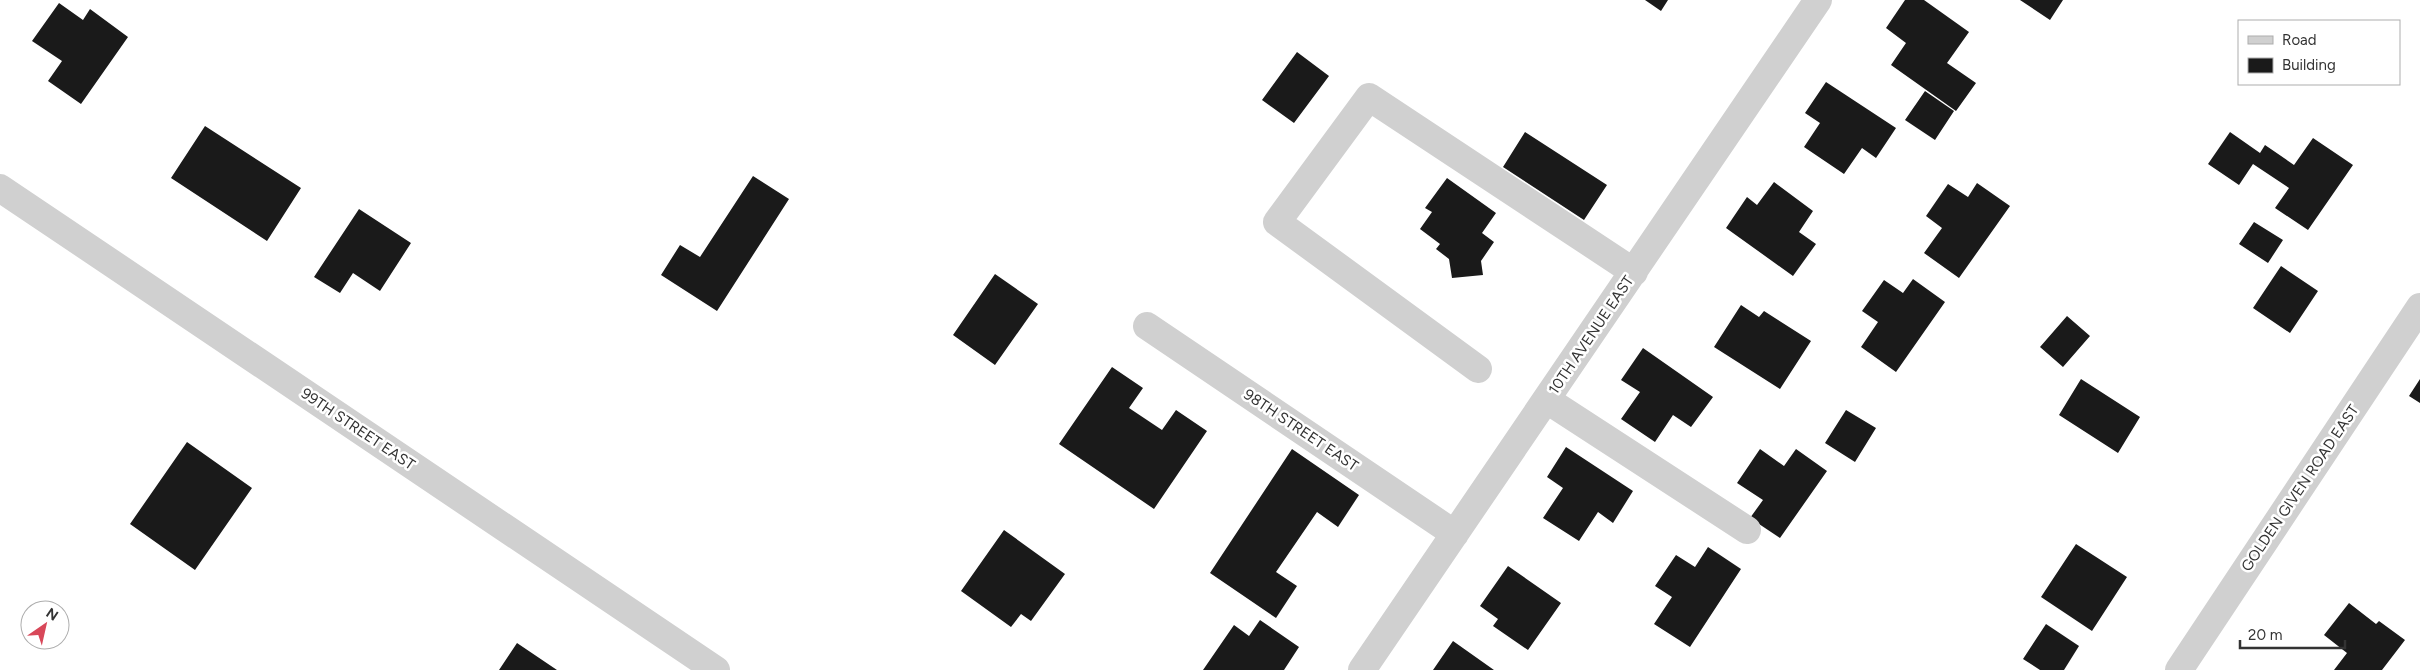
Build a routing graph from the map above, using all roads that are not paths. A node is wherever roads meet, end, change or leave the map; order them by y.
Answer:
1 (1818, 0) edge
2 (0, 188) edge
3 (1634, 272) junction
4 (2420, 306) edge
5 (1147, 326) dead end
6 (1478, 369) dead end
7 (1547, 400) junction
8 (1747, 530) dead end
9 (1455, 534) junction
10 (716, 670) edge
11 (1362, 670) edge
12 (2179, 670) edge

1 - 3 street, 10TH AVENUE EAST
2 - 10 street, 99TH STREET EAST
3 - 6 street
3 - 7 street, 10TH AVENUE EAST
4 - 12 street, GOLDEN GIVEN ROAD EAST
5 - 9 street, 98TH STREET EAST
7 - 8 street
7 - 9 street, 10TH AVENUE EAST
9 - 11 street, 10TH AVENUE EAST

